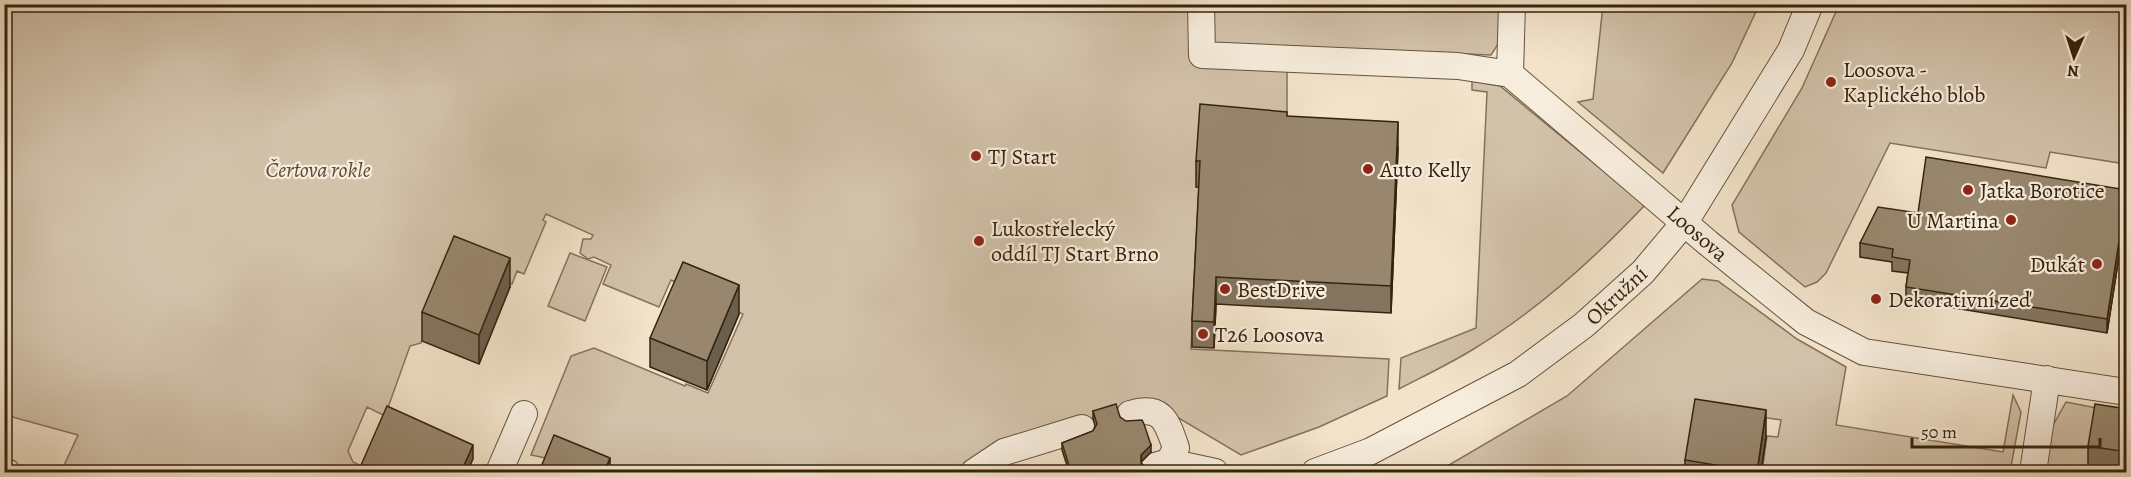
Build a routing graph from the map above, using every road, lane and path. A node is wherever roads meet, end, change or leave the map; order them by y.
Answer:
1 (1201, 4) edge
2 (1512, 4) edge
3 (1810, 4) edge
4 (1510, 74) junction
5 (1685, 222) junction
6 (2047, 379) junction
7 (2127, 392) edge
8 (524, 414) dead end
9 (1130, 414) dead end
10 (1082, 428) dead end
11 (499, 472) edge
12 (974, 472) edge
13 (1215, 472) edge
14 (1315, 472) edge
15 (2033, 472) edge

1 - 4 street
2 - 4 street
3 - 5 street, Okružní
4 - 5 street, Loosova
5 - 6 street, Loosova
5 - 14 street, Okružní
6 - 7 street, Loosova
6 - 15 street
8 - 11 street
9 - 13 street
10 - 12 street

